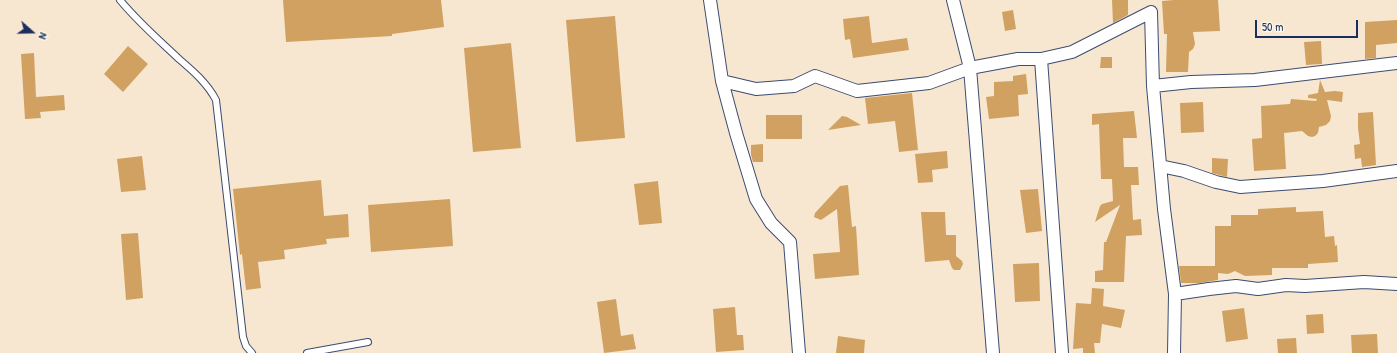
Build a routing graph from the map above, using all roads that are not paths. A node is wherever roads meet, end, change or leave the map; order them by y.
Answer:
1 (120, 0) edge
2 (710, 0) edge
3 (953, 0) edge
4 (1150, 6) edge
5 (1041, 59) junction
6 (1397, 63) edge
7 (970, 68) junction
8 (722, 81) junction
9 (1153, 86) junction
10 (1160, 166) junction
11 (1397, 171) edge
12 (1397, 284) edge
13 (1175, 294) junction
14 (368, 342) dead end
15 (252, 353) edge
16 (307, 353) edge
17 (799, 353) edge
18 (993, 353) edge
19 (1062, 353) edge
20 (1174, 353) edge

1 - 15 lane
2 - 8 street
3 - 7 street
4 - 5 street
4 - 9 street
5 - 7 street
5 - 19 street
6 - 9 street
7 - 8 street
7 - 18 street
8 - 17 street
9 - 10 street
10 - 11 street
10 - 13 street
12 - 13 street
13 - 20 street
14 - 16 lane

